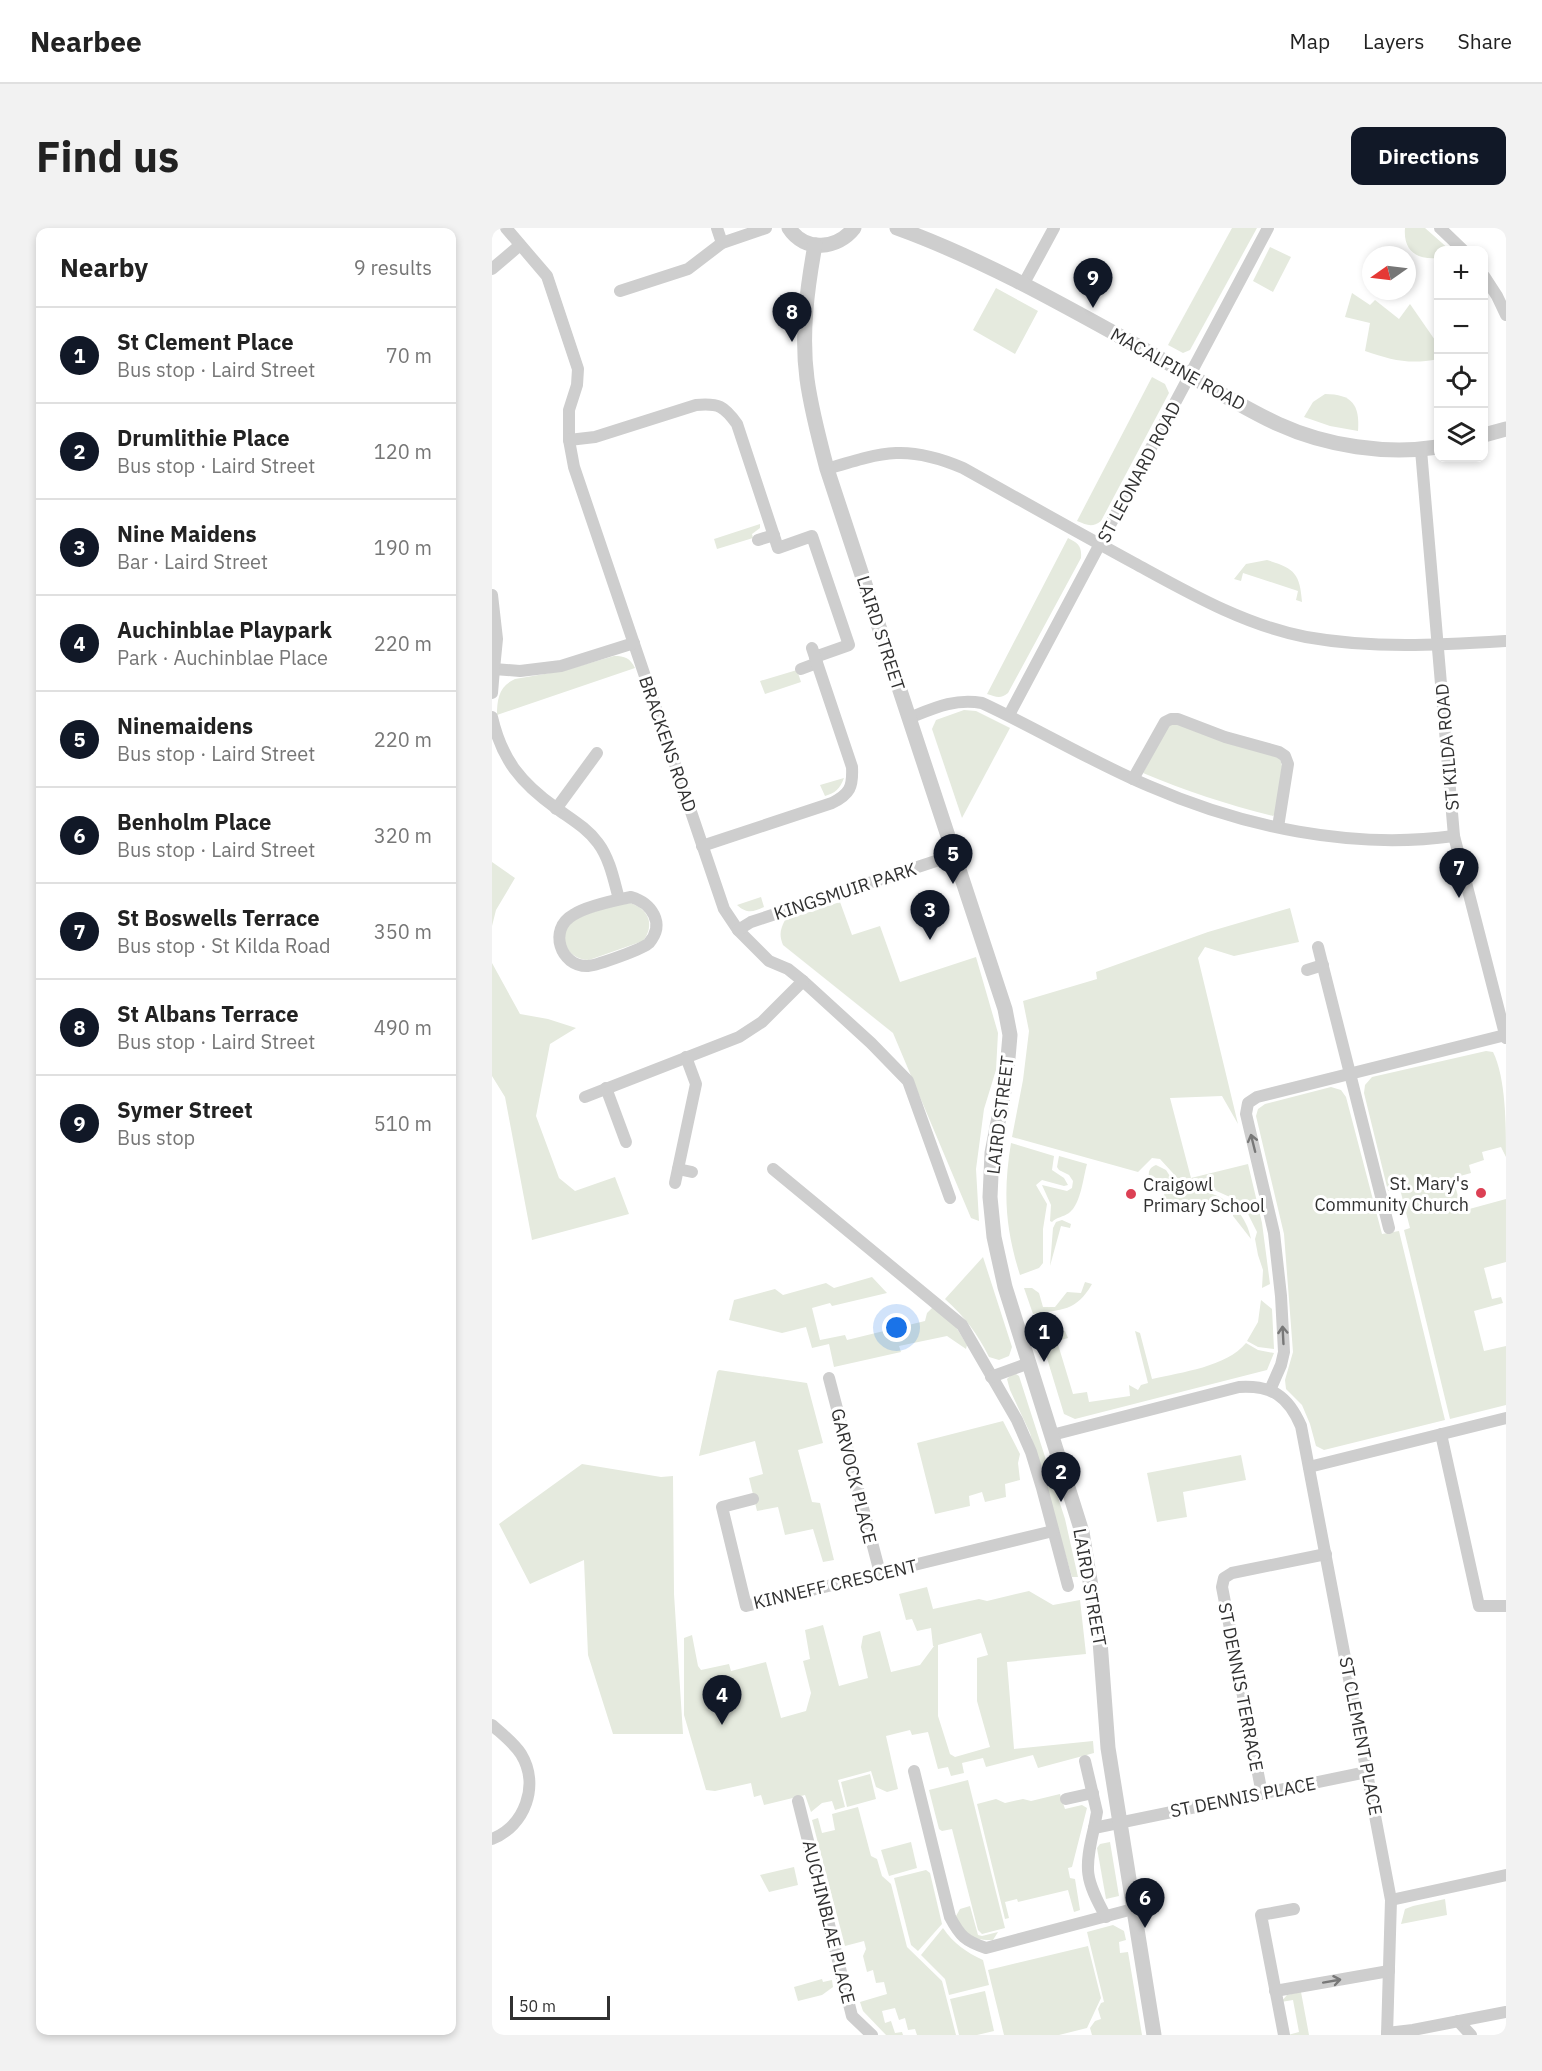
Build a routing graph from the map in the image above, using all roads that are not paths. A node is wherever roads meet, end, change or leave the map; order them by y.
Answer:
1 (506, 228) edge
2 (717, 228) edge
3 (766, 228) edge
4 (789, 228) edge
5 (854, 228) edge
6 (897, 228) edge
7 (1054, 228) edge
8 (1268, 228) edge
9 (1440, 228) edge
10 (722, 243) junction
11 (520, 245) junction
12 (814, 245) junction
13 (1459, 246) edge
14 (492, 269) edge
15 (1488, 282) edge
16 (1023, 285) junction
17 (620, 291) dead end
18 (1506, 315) edge
19 (1190, 376) junction
20 (1506, 429) edge
21 (1488, 434) edge
22 (569, 440) junction
23 (1434, 448) edge
24 (1421, 450) junction
25 (827, 469) junction
26 (774, 535) junction
27 (758, 540) dead end
28 (1100, 544) junction
29 (492, 595) edge
30 (1506, 641) edge
31 (634, 643) junction
32 (1438, 645) junction
33 (814, 656) junction
34 (494, 669) junction
35 (801, 669) dead end
36 (492, 693) edge
37 (1009, 716) junction
38 (492, 717) edge
39 (909, 718) junction
40 (597, 753) dead end
41 (1133, 779) junction
42 (556, 809) junction
43 (1278, 827) junction
44 (1454, 836) junction
45 (702, 846) junction
46 (954, 855) junction
47 (619, 899) junction
48 (738, 930) junction
49 (1318, 947) dead end
50 (1323, 965) junction
51 (1306, 970) dead end
52 (803, 981) junction
53 (1506, 1037) edge
54 (686, 1057) junction
55 (1351, 1074) junction
56 (606, 1088) junction
57 (585, 1097) dead end
58 (626, 1142) dead end
59 (678, 1169) junction
60 (773, 1169) dead end
61 (692, 1172) dead end
62 (675, 1183) dead end
63 (950, 1198) dead end
64 (1389, 1228) dead end
65 (1029, 1363) junction
66 (991, 1377) junction
67 (829, 1378) dead end
68 (1270, 1390) junction
69 (1506, 1418) edge
70 (1441, 1434) junction
71 (1052, 1435) junction
72 (1309, 1467) junction
73 (753, 1499) dead end
74 (1053, 1531) junction
75 (1326, 1554) junction
76 (880, 1573) junction
77 (1068, 1586) dead end
78 (1506, 1606) edge
79 (492, 1725) edge
80 (1085, 1761) dead end
81 (914, 1771) dead end
82 (1367, 1772) junction
83 (1093, 1793) junction
84 (1262, 1794) junction
85 (1066, 1800) dead end
86 (798, 1801) dead end
87 (1119, 1822) junction
88 (1094, 1828) junction
89 (492, 1839) edge
90 (1506, 1875) edge
91 (1391, 1900) junction
92 (1133, 1909) junction
93 (1294, 1909) dead end
94 (1106, 1917) junction
95 (1389, 1971) junction
96 (1275, 1991) junction
97 (1506, 2012) edge
98 (1458, 2021) junction
99 (1387, 2034) edge
100 (872, 2035) edge
101 (1154, 2035) edge
102 (1284, 2035) edge
103 (1471, 2035) edge

1 - 11 street, BRACKENS ROAD
2 - 10 street
3 - 10 street
4 - 12 street
5 - 12 street
6 - 16 street, MACALPINE ROAD
7 - 16 street
8 - 19 street, ST LEONARD ROAD
9 - 13 street
10 - 17 street
11 - 14 street
11 - 22 street, BRACKENS ROAD
12 - 25 street, LAIRD STREET
15 - 18 street
16 - 19 street, MACALPINE ROAD
19 - 24 street, MACALPINE ROAD
19 - 28 street, ST LEONARD ROAD
20 - 21 street
22 - 26 street
22 - 31 street, BRACKENS ROAD
23 - 24 street, MACALPINE ROAD
24 - 32 street, ST KILDA ROAD
25 - 28 street
25 - 39 street, LAIRD STREET
26 - 27 street
26 - 33 street
28 - 32 street
28 - 37 street, ST LEONARD ROAD
29 - 34 street
30 - 32 street
31 - 34 street
31 - 45 street, BRACKENS ROAD
32 - 44 street, ST KILDA ROAD
33 - 35 street
33 - 45 street
34 - 36 street
37 - 39 street
37 - 41 street
38 - 42 street
39 - 46 street, LAIRD STREET
40 - 42 street
41 - 43 street
41 - 43 street
42 - 47 street
43 - 44 street
44 - 53 street, ST KILDA ROAD
45 - 48 street, BRACKENS ROAD
46 - 48 street, KINGSMUIR PARK
46 - 65 street, LAIRD STREET
47 - 47 street
48 - 52 street, BRACKENS ROAD
49 - 50 street
50 - 51 street
50 - 55 street
52 - 54 street
52 - 63 street, BRACKENS ROAD
53 - 55 street
54 - 56 street
54 - 59 street
55 - 64 street
68 -> 55 street
56 - 57 street
56 - 58 street
59 - 61 street
59 - 62 street
60 - 66 street
65 - 66 street
65 - 71 street, LAIRD STREET
66 - 74 street
67 - 76 street, GARVOCK PLACE
68 - 71 street
68 - 72 street, ST CLEMENT PLACE
69 - 70 street
70 - 72 street
70 - 78 street
71 - 87 street, LAIRD STREET
72 - 75 street, ST CLEMENT PLACE
73 - 76 street, KINNEFF CRESCENT
74 - 76 street, KINNEFF CRESCENT
74 - 77 street
75 - 82 street, ST CLEMENT PLACE
75 - 84 street, ST DENNIS TERRACE
79 - 89 street
80 - 83 street
81 - 94 street
82 - 84 street, ST DENNIS PLACE
82 - 91 street, ST CLEMENT PLACE
83 - 85 street
83 - 88 street
84 - 87 street, ST DENNIS PLACE
86 - 100 street, AUCHINBLAE PLACE
87 - 88 street, ST DENNIS PLACE
87 - 92 street, LAIRD STREET
88 - 94 street
90 - 91 street
91 - 95 street, ST CLEMENT PLACE
92 - 94 street
92 - 101 street, LAIRD STREET
93 - 96 street
96 -> 95 street
95 - 99 street, ST CLEMENT PLACE
96 - 102 street
97 - 98 street
98 - 99 street
98 - 103 street

